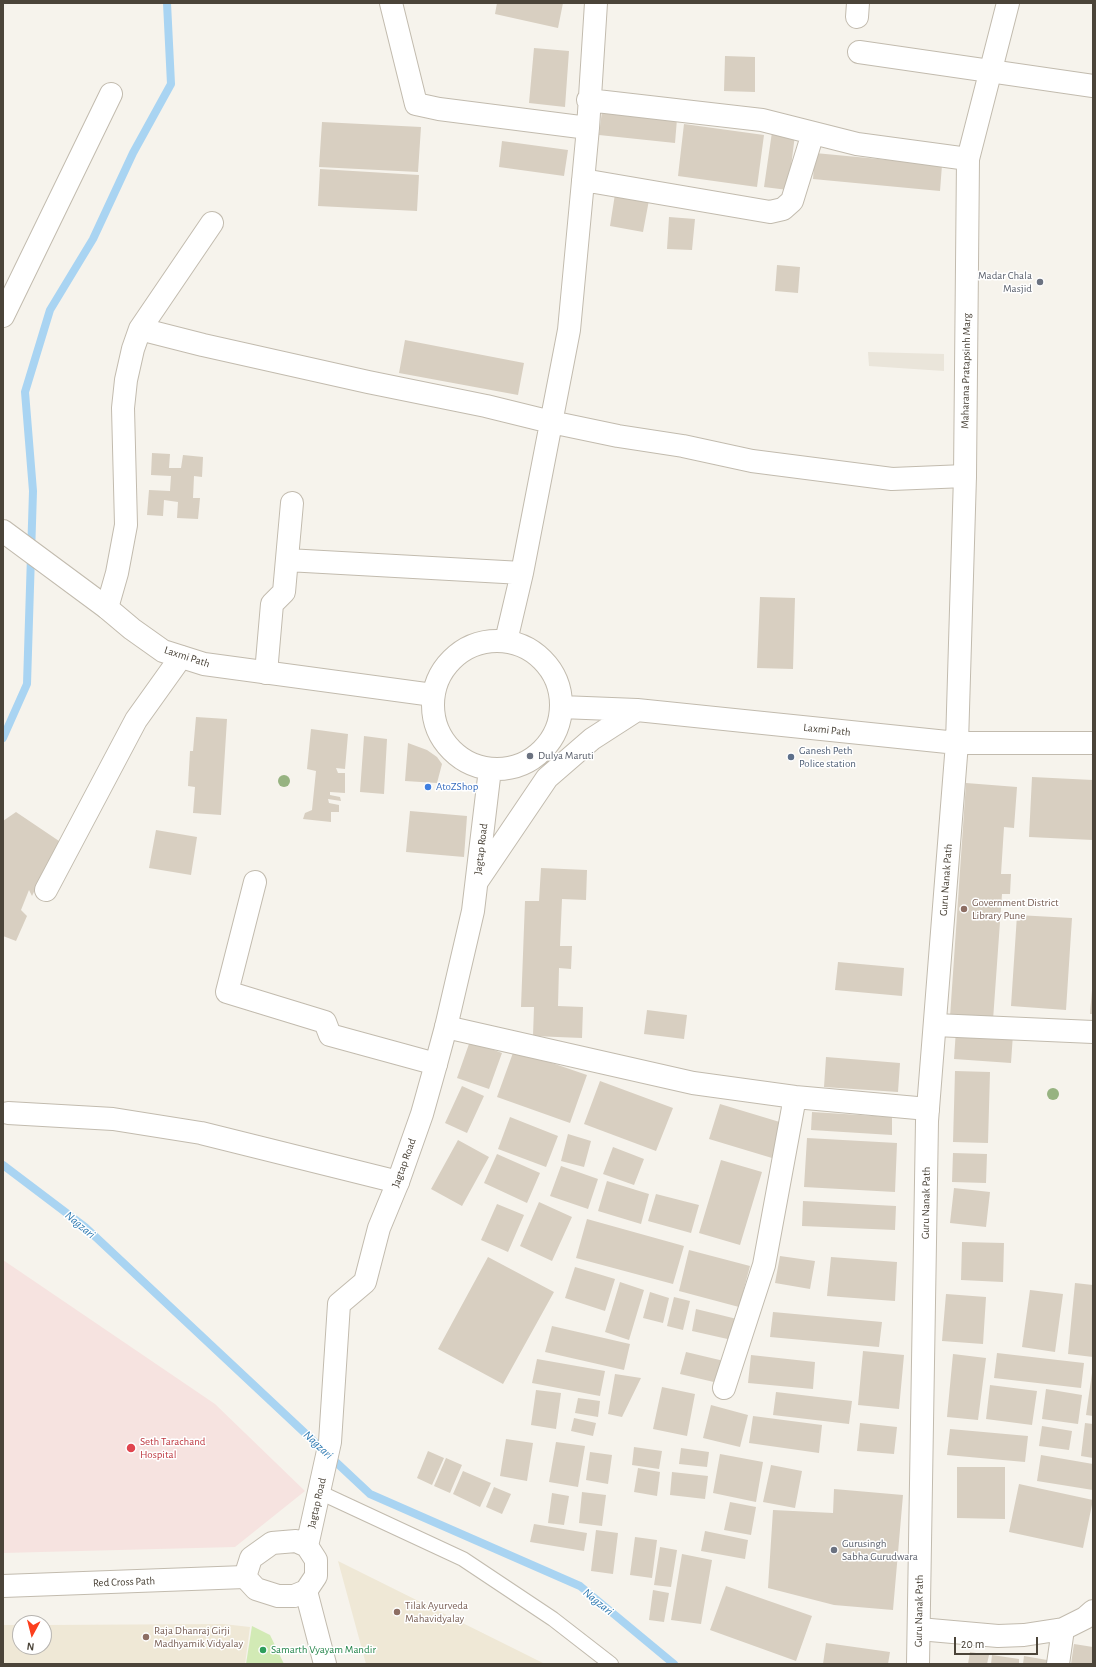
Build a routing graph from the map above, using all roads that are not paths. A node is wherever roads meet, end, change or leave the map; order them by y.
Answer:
1 (391, 3) edge
2 (596, 3) edge
3 (1008, 3) edge
4 (859, 52) dead end
5 (992, 70) junction
6 (1093, 86) edge
7 (111, 94) dead end
8 (588, 100) junction
9 (588, 128) junction
10 (813, 133) junction
11 (968, 160) junction
12 (583, 180) junction
13 (212, 223) dead end
14 (3, 316) edge
15 (140, 329) junction
16 (551, 422) junction
17 (965, 476) junction
18 (292, 503) dead end
19 (11, 537) edge
20 (287, 560) junction
21 (522, 573) junction
22 (107, 608) junction
23 (506, 641) junction
24 (181, 656) junction
25 (266, 673) junction
26 (432, 695) junction
27 (561, 706) junction
28 (637, 710) junction
29 (957, 743) junction
30 (1093, 743) edge
31 (490, 769) junction
32 (255, 882) dead end
33 (477, 882) junction
34 (46, 890) dead end
35 (935, 1025) junction
36 (446, 1027) junction
37 (1093, 1032) edge
38 (436, 1064) junction
39 (795, 1097) junction
40 (928, 1109) junction
41 (8, 1113) dead end
42 (398, 1182) junction
43 (724, 1388) dead end
44 (319, 1492) junction
45 (307, 1546) junction
46 (245, 1577) junction
47 (3, 1586) edge
48 (306, 1591) junction
49 (1093, 1611) edge
50 (919, 1629) junction
51 (1063, 1629) junction
52 (325, 1664) edge
53 (611, 1664) edge
54 (918, 1664) edge
55 (1058, 1664) edge

1 - 9 street
2 - 8 street
3 - 5 street, Maharana Pratapsinh Marg
4 - 5 street
5 - 6 street
5 - 11 street, Maharana Pratapsinh Marg
7 - 14 street
8 - 9 street
8 - 10 street
9 - 12 street
10 - 11 street
10 - 12 street
11 - 17 street, Maharana Pratapsinh Marg
12 - 16 street
13 - 15 street
15 - 16 street
15 - 22 street
16 - 17 street
16 - 21 street
17 - 29 street, Maharana Pratapsinh Marg
18 - 20 street
19 - 22 street, Laxmi Path
20 - 21 street
20 - 25 street
21 - 23 street
22 - 24 street, Laxmi Path
23 - 26 street
23 - 27 street
24 - 25 street, Laxmi Path
24 - 34 street
25 - 26 street, Laxmi Path
26 - 31 street
27 - 28 street, Laxmi Path
27 - 31 street
28 - 29 street, Laxmi Path
28 - 33 street
29 - 30 street, Laxmi Path
29 - 35 street, Guru Nanak Path
31 - 33 street, Jagtap Road
32 - 38 street
33 - 36 street, Jagtap Road
35 - 37 street
35 - 40 street, Guru Nanak Path
36 - 38 street, Jagtap Road
36 - 39 street
38 - 42 street, Jagtap Road
39 - 40 street
39 - 43 street
40 - 50 street, Guru Nanak Path
41 - 42 street
42 - 44 street, Jagtap Road
44 - 45 street, Jagtap Road
44 - 53 lane
45 - 46 street
45 - 48 street
46 - 47 street, Red Cross Path
46 - 48 street
48 - 52 street
49 - 51 street
50 - 51 street
50 - 54 street, Guru Nanak Path
51 - 55 street

